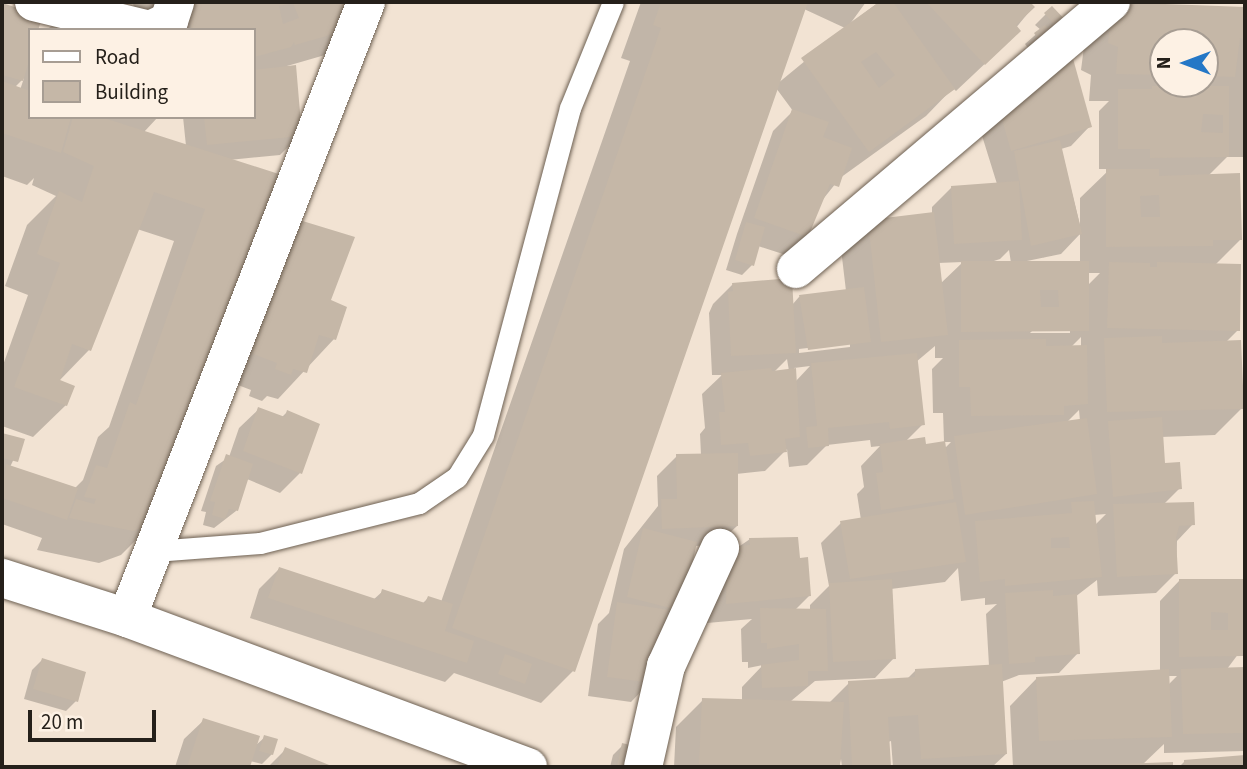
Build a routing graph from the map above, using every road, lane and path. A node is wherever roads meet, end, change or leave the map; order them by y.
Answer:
1 (34, 2) edge
2 (175, 2) edge
3 (366, 2) edge
4 (613, 2) edge
5 (1111, 2) edge
6 (142, 28) edge
7 (154, 28) edge
8 (796, 269) dead end
9 (720, 548) dead end
10 (154, 551) junction
11 (2, 578) edge
12 (127, 618) junction
13 (528, 767) edge
14 (643, 767) edge

1 - 6 street
2 - 7 street
3 - 10 street
4 - 10 lane
5 - 8 street
9 - 14 street
10 - 12 street
11 - 12 street
12 - 13 street

